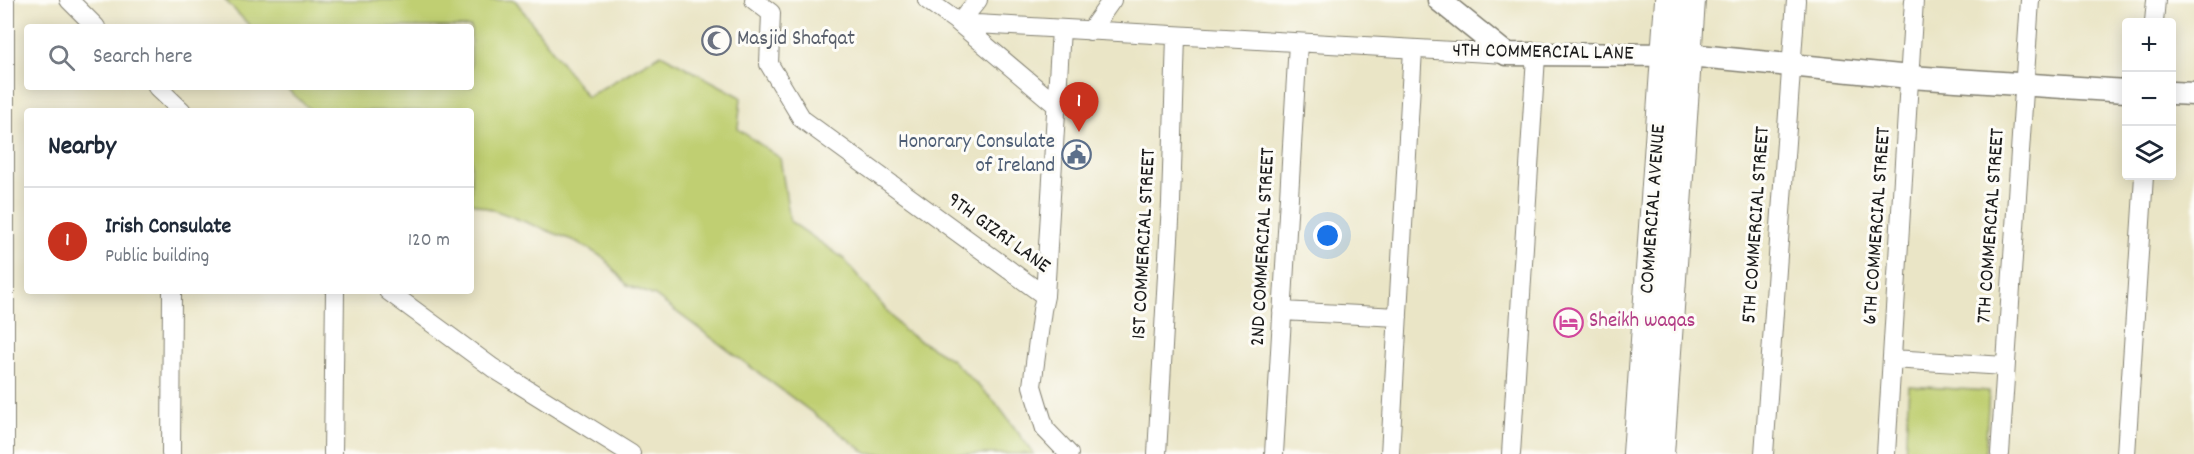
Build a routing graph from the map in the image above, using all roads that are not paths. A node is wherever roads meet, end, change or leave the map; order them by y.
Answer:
1 (5, 0) edge
2 (69, 0) edge
3 (754, 0) edge
4 (927, 0) edge
5 (978, 0) edge
6 (1112, 0) edge
7 (1439, 0) edge
8 (1668, 0) edge
9 (1692, 0) edge
10 (1796, 0) edge
11 (1914, 0) edge
12 (2030, 0) edge
13 (2156, 0) edge
14 (776, 7) edge
15 (2154, 18) edge
16 (959, 23) junction
17 (93, 24) edge
18 (1061, 29) junction
19 (1090, 31) junction
20 (1176, 36) junction
21 (1298, 43) junction
22 (1413, 49) junction
23 (1506, 54) junction
24 (1677, 55) junction
25 (1536, 56) junction
26 (1791, 66) junction
27 (1910, 77) junction
28 (2024, 83) junction
29 (160, 90) edge
30 (2122, 91) edge
31 (2176, 93) edge
32 (2194, 94) edge
33 (1055, 104) junction
34 (175, 108) edge
35 (2144, 180) edge
36 (171, 294) edge
37 (335, 294) edge
38 (392, 294) edge
39 (1045, 296) junction
40 (1282, 311) junction
41 (1398, 317) junction
42 (1892, 359) junction
43 (2006, 366) junction
44 (5, 454) edge
45 (171, 454) edge
46 (333, 454) edge
47 (631, 454) edge
48 (1069, 454) edge
49 (1157, 454) edge
50 (1274, 454) edge
51 (1390, 454) edge
52 (1511, 454) edge
53 (1636, 454) edge
54 (1661, 454) edge
55 (1764, 454) edge
56 (1886, 454) edge
57 (2000, 454) edge
58 (2126, 454) edge

1 - 44 street
2 - 17 street
3 - 14 street, 9TH GIZRI LANE
4 - 16 street
5 - 16 street
6 - 19 street
7 - 23 street
8 - 24 main road, COMMERCIAL AVENUE
9 - 24 main road, COMMERCIAL AVENUE
10 - 26 street, 5TH COMMERCIAL STREET
11 - 27 street, 6TH COMMERCIAL STREET
12 - 28 street, 7TH COMMERCIAL STREET
13 - 15 street
14 - 39 street, 9TH GIZRI LANE
16 - 18 street, 4TH COMMERCIAL LANE
16 - 33 street
18 - 19 street, 4TH COMMERCIAL LANE
18 - 33 street
19 - 20 street, 4TH COMMERCIAL LANE
20 - 21 street, 4TH COMMERCIAL LANE
20 - 49 street, 1ST COMMERCIAL STREET
21 - 22 street, 4TH COMMERCIAL LANE
21 - 40 street, 2ND COMMERCIAL STREET
22 - 23 street, 4TH COMMERCIAL LANE
22 - 41 street
23 - 25 street, 4TH COMMERCIAL LANE
24 - 25 street, 4TH COMMERCIAL LANE
24 - 26 street, 4TH COMMERCIAL LANE
24 - 53 main road, COMMERCIAL AVENUE
24 - 54 main road, COMMERCIAL AVENUE
25 - 52 street
26 - 27 street, 4TH COMMERCIAL LANE
26 - 55 street, 5TH COMMERCIAL STREET
27 - 28 street, 4TH COMMERCIAL LANE
27 - 42 street, 6TH COMMERCIAL STREET
28 - 30 street, 4TH COMMERCIAL LANE
28 - 43 street, 7TH COMMERCIAL STREET
29 - 34 street
31 - 32 street
33 - 39 street
35 - 58 street
36 - 45 street
37 - 46 street
38 - 47 street
39 - 48 street
40 - 41 street
40 - 50 street, 2ND COMMERCIAL STREET
41 - 51 street
42 - 43 street
42 - 56 street, 6TH COMMERCIAL STREET
43 - 57 street, 7TH COMMERCIAL STREET

